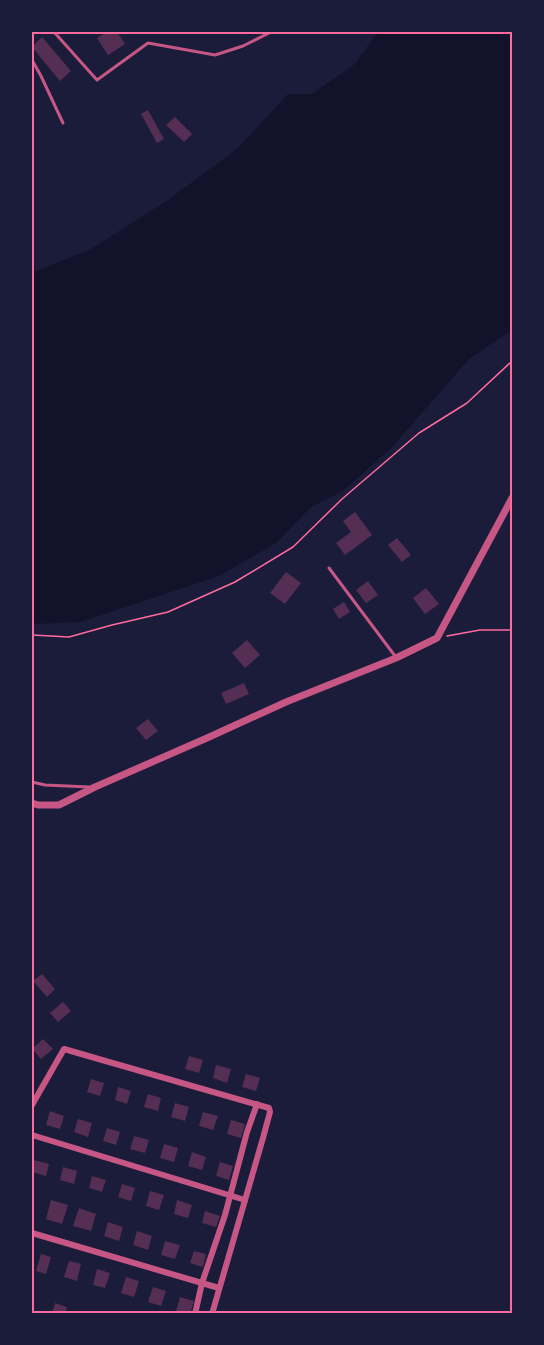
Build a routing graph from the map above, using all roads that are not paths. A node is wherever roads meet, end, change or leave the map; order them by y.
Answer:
1 (54, 32) edge
2 (271, 32) edge
3 (32, 60) edge
4 (63, 123) dead end
5 (513, 498) edge
6 (329, 568) dead end
7 (396, 658) junction
8 (32, 782) edge
9 (95, 788) junction
10 (32, 803) edge
11 (257, 1104) junction
12 (32, 1105) edge
13 (32, 1135) edge
14 (229, 1195) junction
15 (245, 1200) junction
16 (32, 1233) edge
17 (202, 1283) junction
18 (219, 1288) junction
19 (195, 1314) edge
20 (212, 1314) edge

1 - 2 lane
3 - 4 lane
5 - 7 street
6 - 7 lane
7 - 9 street
8 - 9 lane
9 - 10 street
11 - 12 street
11 - 14 street
11 - 15 street
13 - 14 street
14 - 15 street
14 - 17 street
15 - 18 street
16 - 17 street
17 - 18 street
17 - 19 street
18 - 20 street

